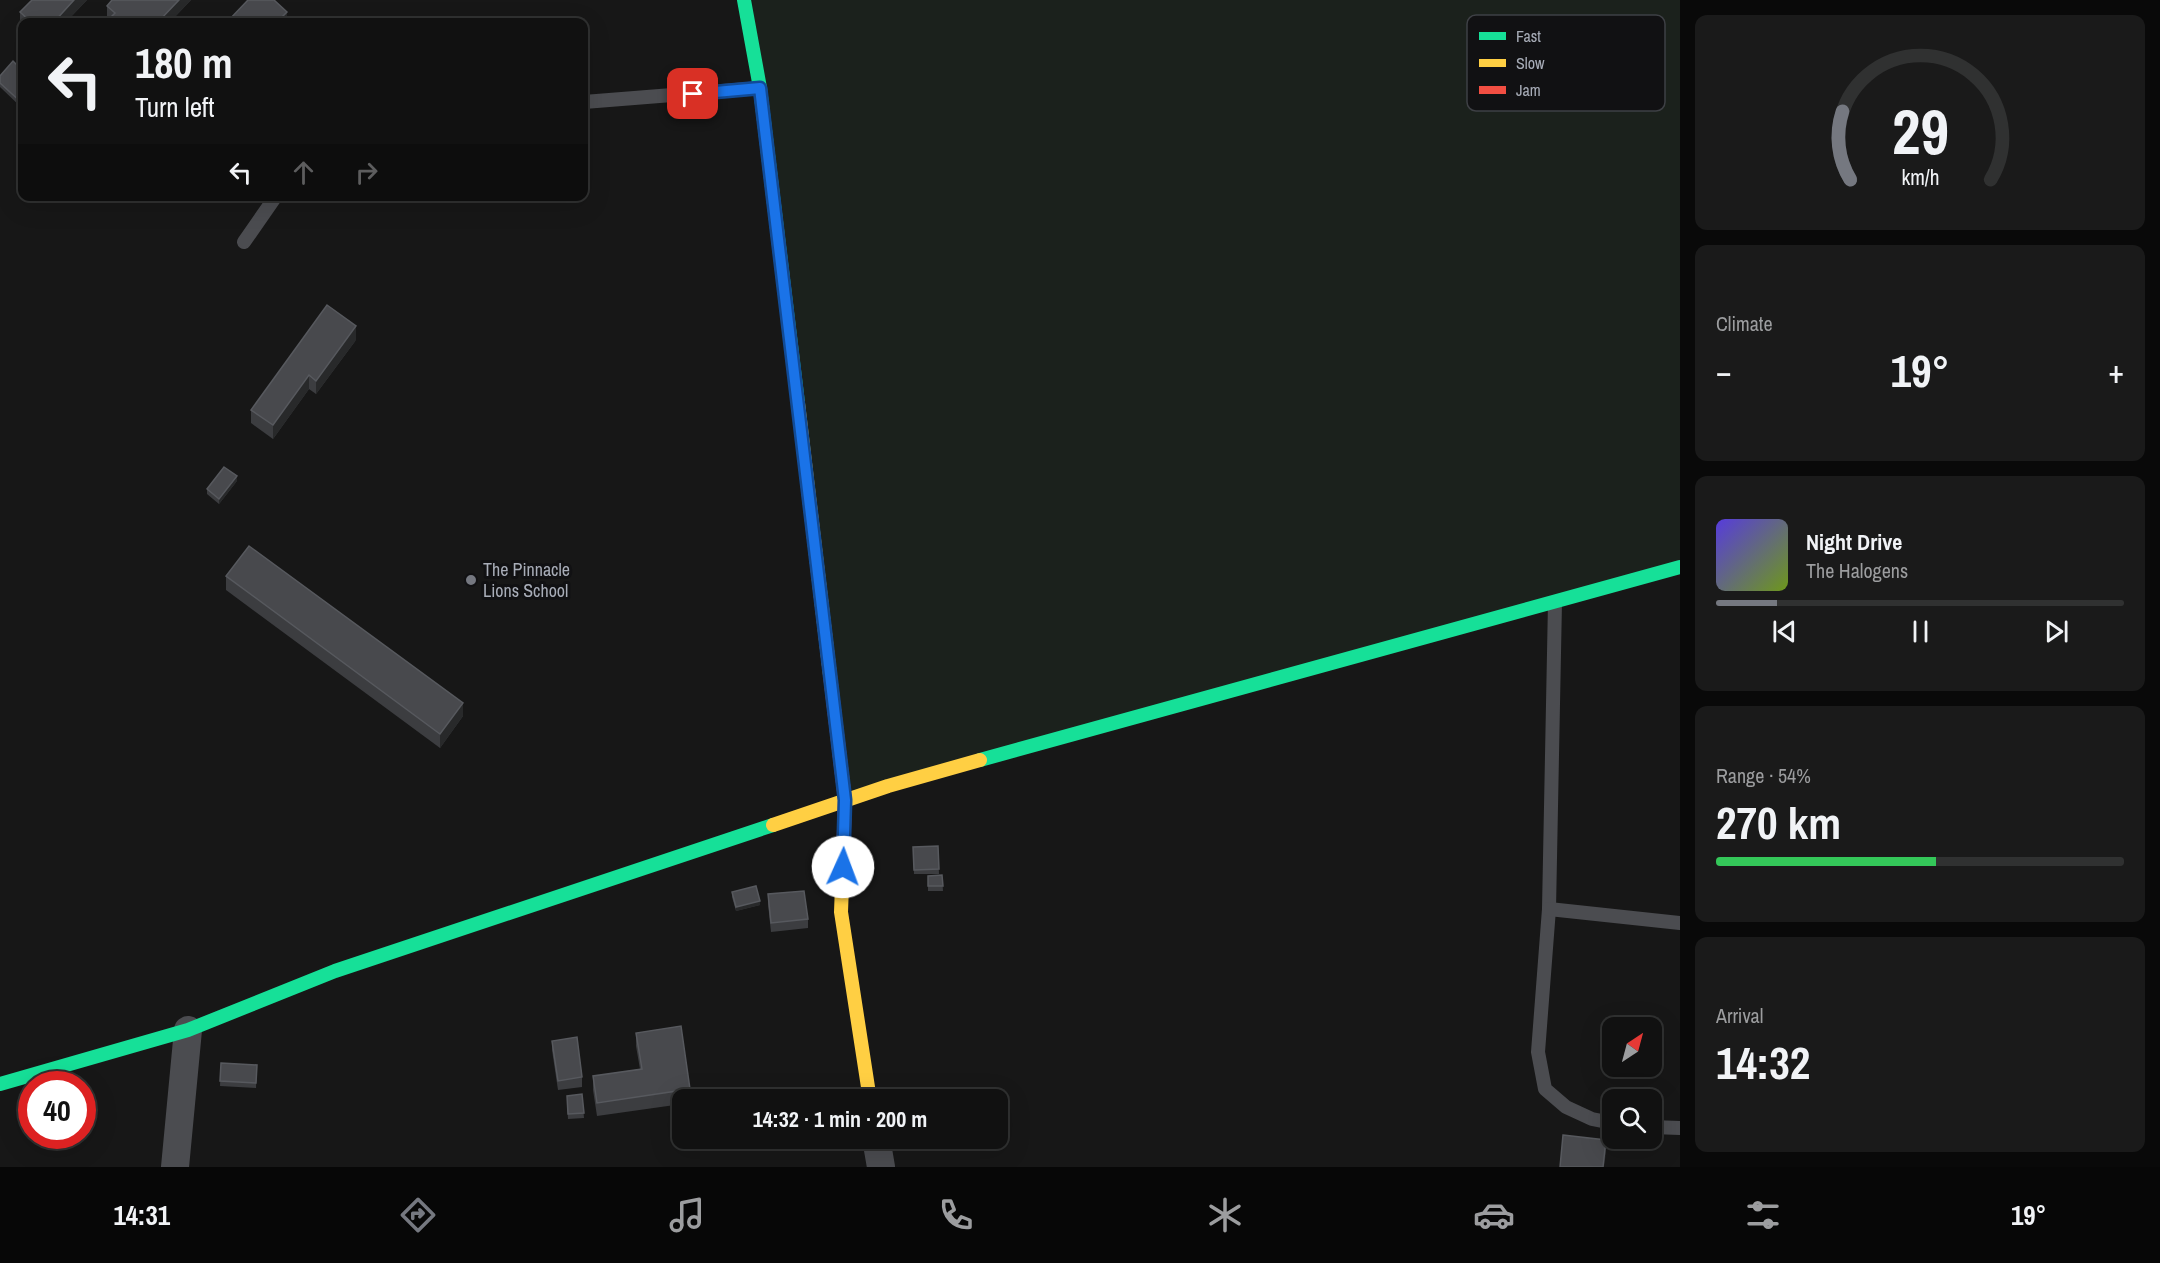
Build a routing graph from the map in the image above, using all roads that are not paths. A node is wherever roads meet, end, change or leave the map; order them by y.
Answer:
1 (744, 0) edge
2 (760, 88) junction
3 (588, 102) edge
4 (273, 201) edge
5 (244, 242) dead end
6 (1680, 567) edge
7 (1555, 602) junction
8 (845, 800) junction
9 (1549, 909) junction
10 (1680, 923) edge
11 (189, 1030) junction
12 (0, 1084) edge
13 (868, 1089) edge
14 (1602, 1121) edge
15 (1662, 1127) edge
16 (1680, 1128) edge
17 (878, 1149) edge
18 (175, 1167) edge
19 (881, 1167) edge

1 - 2 main road
2 - 3 lane
2 - 8 main road
4 - 5 lane
6 - 7 main road
7 - 8 main road
7 - 9 lane
8 - 11 main road
8 - 13 main road
9 - 10 lane
9 - 14 lane
11 - 12 main road
11 - 18 street
15 - 16 lane
17 - 19 street

